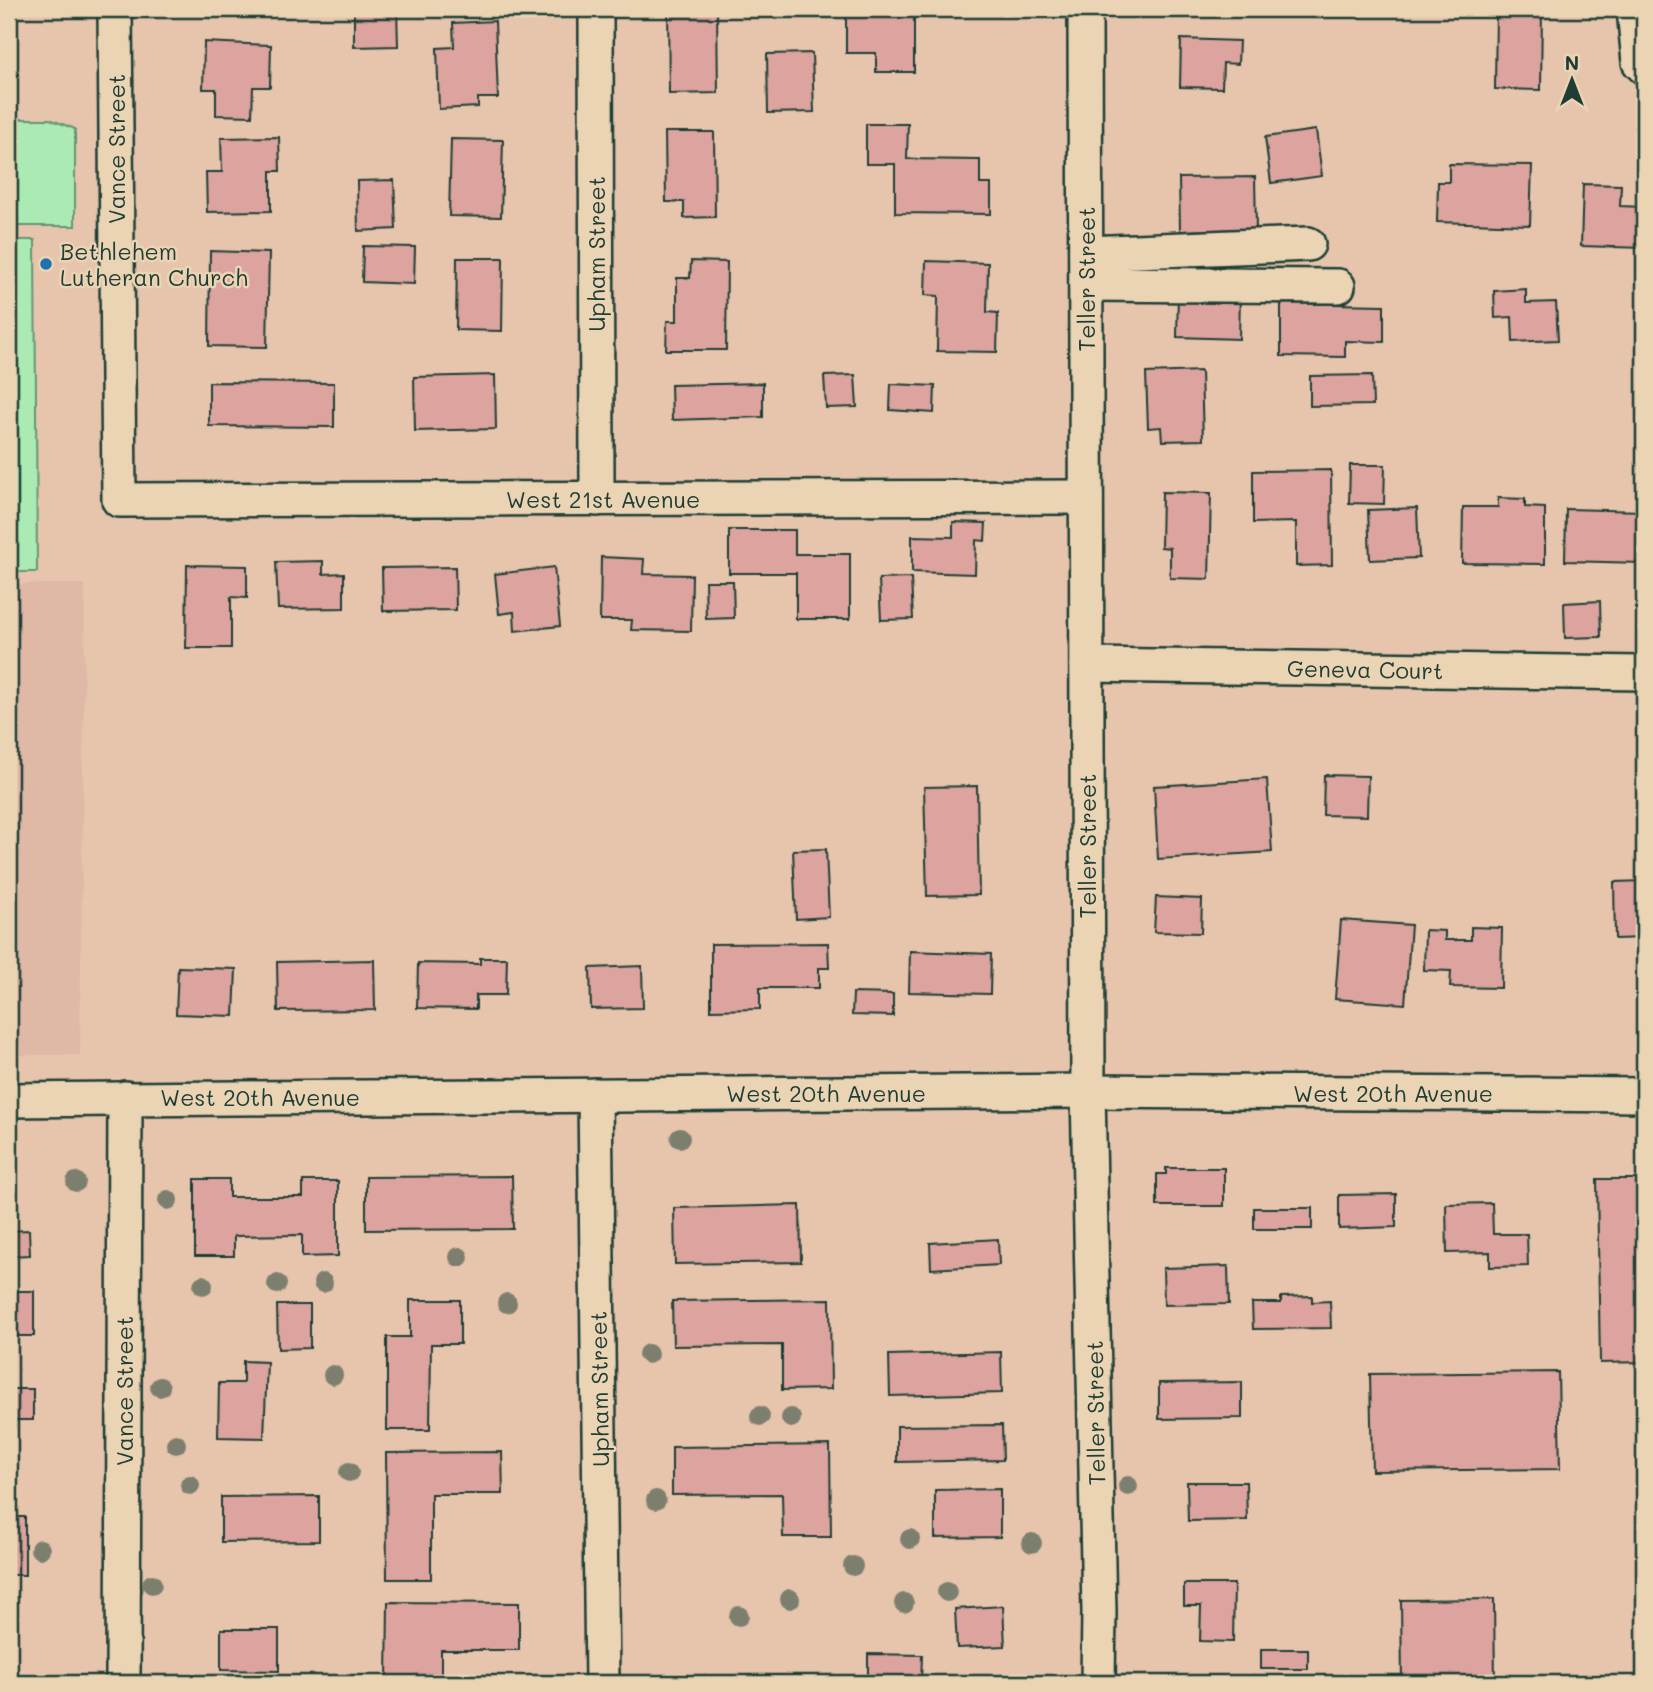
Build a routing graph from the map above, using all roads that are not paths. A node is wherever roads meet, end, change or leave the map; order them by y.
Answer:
1 (115, 9) edge
2 (596, 9) edge
3 (1085, 9) edge
4 (1634, 9) edge
5 (1644, 67) edge
6 (1308, 244) dead end
7 (1086, 269) junction
8 (1338, 286) dead end
9 (1086, 498) junction
10 (597, 499) junction
11 (119, 500) joint
12 (1087, 665) junction
13 (1644, 673) edge
14 (1088, 1091) junction
15 (1644, 1094) edge
16 (596, 1095) junction
17 (125, 1098) junction
18 (9, 1100) edge
19 (123, 1683) edge
20 (601, 1683) edge
21 (1098, 1683) edge

1 - 11 street, Vance Street
2 - 10 street, Upham Street
3 - 7 street, Teller Street
4 - 5 street
6 - 7 street
7 - 8 street
7 - 9 street, Teller Street
9 - 10 street, West 21st Avenue
9 - 12 street, Teller Street
10 - 11 street, West 21st Avenue
12 - 13 street, Geneva Court
12 - 14 street, Teller Street
14 - 15 street, West 20th Avenue
14 - 16 street, West 20th Avenue
14 - 21 street, Teller Street
16 - 17 street, West 20th Avenue
16 - 20 street, Upham Street
17 - 18 street, West 20th Avenue
17 - 19 street, Vance Street

